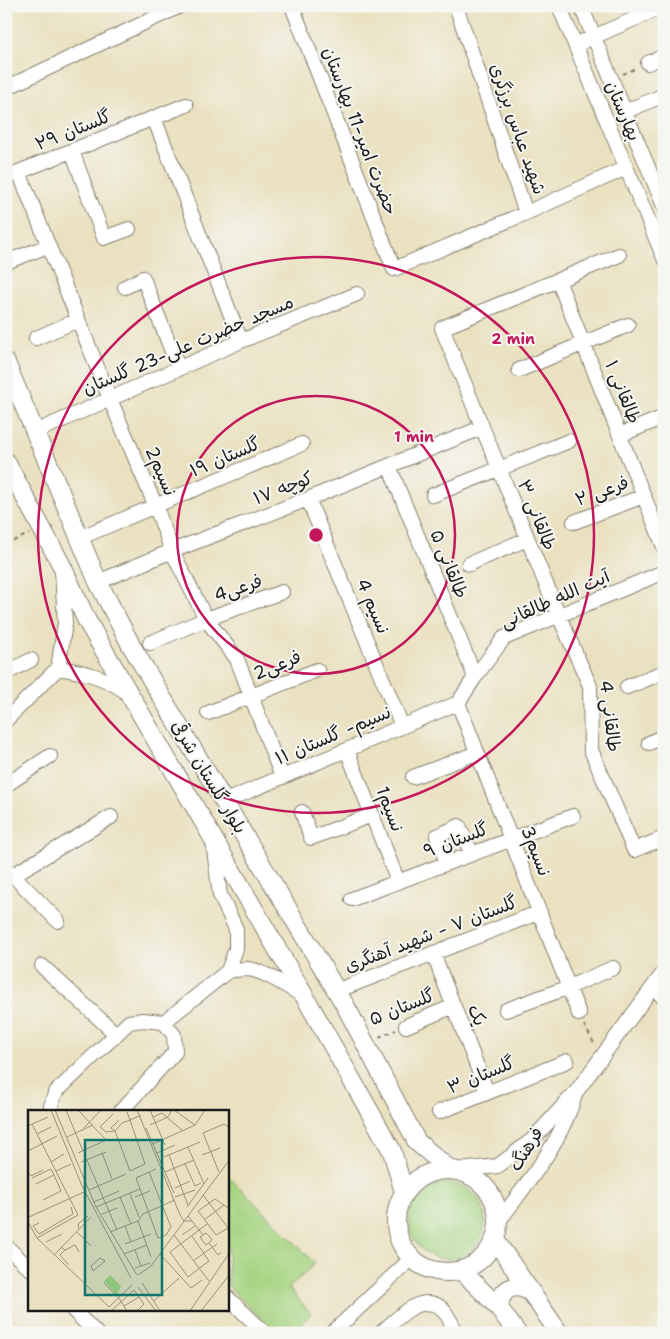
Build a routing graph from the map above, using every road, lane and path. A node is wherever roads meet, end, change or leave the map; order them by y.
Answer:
1 (180, 6) edge
2 (292, 6) edge
3 (456, 6) edge
4 (559, 6) edge
5 (580, 6) edge
6 (664, 6) edge
7 (594, 37) junction
8 (575, 45) junction
9 (664, 56) edge
10 (648, 63) joint
11 (611, 79) junction
12 (6, 88) edge
13 (664, 96) edge
14 (186, 105) dead end
15 (624, 112) junction
16 (154, 118) junction
17 (72, 151) junction
18 (626, 168) junction
19 (12, 174) edge
20 (664, 206) edge
21 (526, 213) junction
22 (128, 229) dead end
23 (48, 246) junction
24 (619, 255) dead end
25 (664, 258) edge
26 (6, 262) edge
27 (394, 268) joint
28 (558, 280) junction
29 (125, 287) dead end
30 (357, 294) dead end
31 (78, 320) junction
32 (628, 325) dead end
33 (36, 338) dead end
34 (241, 341) junction
35 (584, 344) junction
36 (6, 363) edge
37 (179, 369) junction
38 (519, 370) dead end
39 (110, 399) junction
40 (664, 417) edge
41 (481, 428) junction
42 (35, 432) junction
43 (620, 435) junction
44 (569, 441) dead end
45 (302, 444) dead end
46 (6, 462) edge
47 (389, 466) junction
48 (498, 469) junction
49 (433, 495) dead end
50 (644, 496) junction
51 (308, 499) junction
52 (156, 507) junction
53 (574, 522) dead end
54 (42, 528) junction
55 (80, 538) junction
56 (527, 539) junction
57 (6, 544) edge
58 (664, 547) edge
59 (172, 551) junction
60 (62, 564) junction
61 (469, 564) dead end
62 (664, 572) edge
63 (98, 582) junction
64 (282, 592) dead end
65 (559, 616) junction
66 (206, 619) junction
67 (150, 643) dead end
68 (31, 660) dead end
69 (58, 668) junction
70 (317, 670) dead end
71 (664, 672) edge
72 (6, 673) edge
73 (475, 677) junction
74 (627, 687) dead end
75 (131, 696) junction
76 (251, 696) junction
77 (458, 703) junction
78 (208, 713) dead end
79 (6, 720) edge
80 (402, 726) junction
81 (664, 736) edge
82 (649, 742) dead end
83 (346, 750) junction
84 (477, 753) junction
85 (50, 756) dead end
86 (282, 777) junction
87 (413, 777) dead end
88 (6, 784) edge
89 (223, 802) junction
90 (302, 812) dead end
91 (372, 814) junction
92 (573, 816) dead end
93 (111, 817) dead end
94 (212, 836) junction
95 (664, 838) edge
96 (511, 839) junction
97 (472, 854) junction
98 (447, 863) junction
99 (9, 872) edge
100 (398, 882) junction
101 (352, 899) dead end
102 (540, 912) junction
103 (58, 921) dead end
104 (433, 953) junction
105 (42, 966) dead end
106 (614, 968) dead end
107 (228, 971) junction
108 (664, 972) edge
109 (569, 987) junction
110 (653, 987) junction
111 (336, 991) junction
112 (305, 997) junction
113 (664, 998) edge
114 (454, 1006) junction
115 (506, 1010) dead end
116 (578, 1014) joint
117 (164, 1022) junction
118 (406, 1026) joint
119 (116, 1034) junction
120 (366, 1043) junction
121 (602, 1058) junction
122 (567, 1062) dead end
123 (487, 1092) junction
124 (576, 1092) junction
125 (52, 1110) edge
126 (122, 1110) edge
127 (439, 1112) dead end
128 (417, 1142) junction
129 (394, 1155) junction
130 (454, 1170) junction
131 (404, 1192) junction
132 (499, 1221) junction
133 (495, 1240) junction
134 (6, 1246) edge
135 (412, 1258) junction
136 (28, 1267) edge
137 (461, 1270) junction
138 (532, 1293) junction
139 (229, 1299) edge
140 (498, 1308) junction
141 (75, 1312) edge
142 (96, 1333) edge
143 (265, 1333) edge
144 (332, 1333) edge
145 (381, 1333) edge
146 (457, 1333) edge
147 (517, 1333) edge
148 (559, 1333) edge

1 - 12 street
2 - 27 street, حضرت امیر-11 بهارستان
3 - 21 street, شهید عباس برزگری
4 - 8 street, بهارستان
5 - 7 street, بهارستان
6 - 7 street
7 - 8 street
7 - 11 street, بهارستان
8 - 18 street, بهارستان
9 - 10 street
10 - 11 path
11 - 15 street, بهارستان
13 - 15 street
14 - 16 street, گلستان ۲۹
15 - 20 street, بهارستان
16 - 17 street, گلستان ۲۹
16 - 34 street
17 - 19 street, گلستان ۲۹
17 - 22 street
18 - 21 street
18 - 25 street, بهارستان
19 - 23 street, نسیم2
21 - 27 street, شهید عباس برزگری
23 - 26 street
23 - 31 street, نسیم2
24 - 28 street
28 - 35 street, طالقانی ۱
28 - 41 street, طالقانی ۳
29 - 37 street
30 - 34 street, مسجد حضرت علی-23 گلستان
31 - 33 street
31 - 39 street, نسیم2
32 - 35 street
34 - 37 street, مسجد حضرت علی-23 گلستان
35 - 38 street
35 - 43 street, طالقانی ۱
36 - 42 main road, بلوار گلستان شرقی
37 - 39 street, مسجد حضرت علی-23 گلستان
39 - 42 street, مسجد حضرت علی-23 گلستان
39 - 52 street, نسیم2
40 - 43 street
41 - 47 street, کوچه ۱۷
41 - 48 street, طالقانی ۳
42 - 55 main road, بلوار گلستان شرقی
43 - 50 street, طالقانی ۱
44 - 48 street
45 - 52 street, گلستان ۱۹
46 - 54 main road, بلوار گلستان شرقی
47 - 51 street, کوچه ۱۷
47 - 73 street, طالقانی ۵
48 - 49 street
48 - 56 street, طالقانی ۳
50 - 53 street, فرعی ۲
50 - 58 street, طالقانی ۱
51 - 59 street, کوچه ۱۷
51 - 80 street, نسیم 4
52 - 55 street, گلستان ۱۹
52 - 59 street, نسیم2
54 - 57 path
54 - 60 main road, بلوار گلستان شرقی
55 - 63 main road, بلوار گلستان شرقی
56 - 61 street
56 - 65 street, طالقانی ۳
59 - 63 street, کوچه ۱۷
59 - 66 street, نسیم2
60 - 69 street
60 - 75 main road, بلوار گلستان شرقی
62 - 65 street, آیت الله طالقانی
63 - 89 main road, بلوار گلستان شرقی
64 - 66 street, فرعی4
65 - 73 street, آیت الله طالقانی
65 - 95 street, طالقانی 4
66 - 67 street, فرعی4
66 - 76 street, نسیم2
68 - 72 street
69 - 75 street
69 - 79 street
70 - 76 street, فرعی2
71 - 74 street
73 - 77 street, آیت الله طالقانی
75 - 94 main road, بلوار گلستان شرقی
76 - 78 street, فرعی2
76 - 86 street, نسیم2
77 - 80 street, نسیم- گلستان ۱۱
77 - 84 street, نسیم3
80 - 83 street, نسیم- گلستان ۱۱
81 - 82 street
83 - 86 street, نسیم- گلستان ۱۱
83 - 91 street, نسیم1
84 - 87 street
84 - 96 street, نسیم3
85 - 88 street
86 - 89 street, نسیم- گلستان ۱۱
89 - 111 main road, بلوار گلستان شرقی
90 - 91 street
91 - 100 street, نسیم1
92 - 96 street, گلستان ۹
93 - 99 street
94 - 107 street
94 - 112 main road, بلوار گلستان شرقی
96 - 97 street, گلستان ۹
96 - 102 street, نسیم3
97 - 98 street, گلستان ۹
97 - 98 street
98 - 100 street, گلستان ۹
99 - 103 street
100 - 101 street, گلستان ۹
102 - 104 street, گلستان ۷ - شهید آهنگری
102 - 109 street, نسیم3
104 - 111 street, گلستان ۷ - شهید آهنگری
104 - 114 street, یک
105 - 119 street
106 - 109 street
107 - 112 street
107 - 117 street
108 - 110 street, فرهنگ
109 - 115 street
109 - 116 street, نسیم3
110 - 113 street
110 - 121 street, فرهنگ
111 - 120 main road, بلوار گلستان شرقی
112 - 129 main road, بلوار گلستان شرقی
114 - 118 street, گلستان ۵
114 - 123 street, یک
116 - 121 path
117 - 119 street
117 - 126 street
118 - 120 path, گلستان ۵
119 - 125 street
120 - 128 main road, بلوار گلستان شرقی
121 - 124 street, فرهنگ
122 - 123 street, گلستان ۳
123 - 127 street, گلستان ۳
124 - 130 street, فرهنگ
124 - 132 street, فرهنگ
128 - 129 main road
128 - 130 main road, بلوار گلستان شرقی
129 - 131 main road, بلوار گلستان شرقی
130 - 131 main road
130 - 132 main road
131 - 135 main road
132 - 133 main road
133 - 137 main road
133 - 138 main road
134 - 136 street
135 - 137 main road
135 - 144 street
137 - 140 main road
138 - 140 main road
138 - 148 main road
139 - 143 street
140 - 147 main road
141 - 142 street
145 - 146 street

